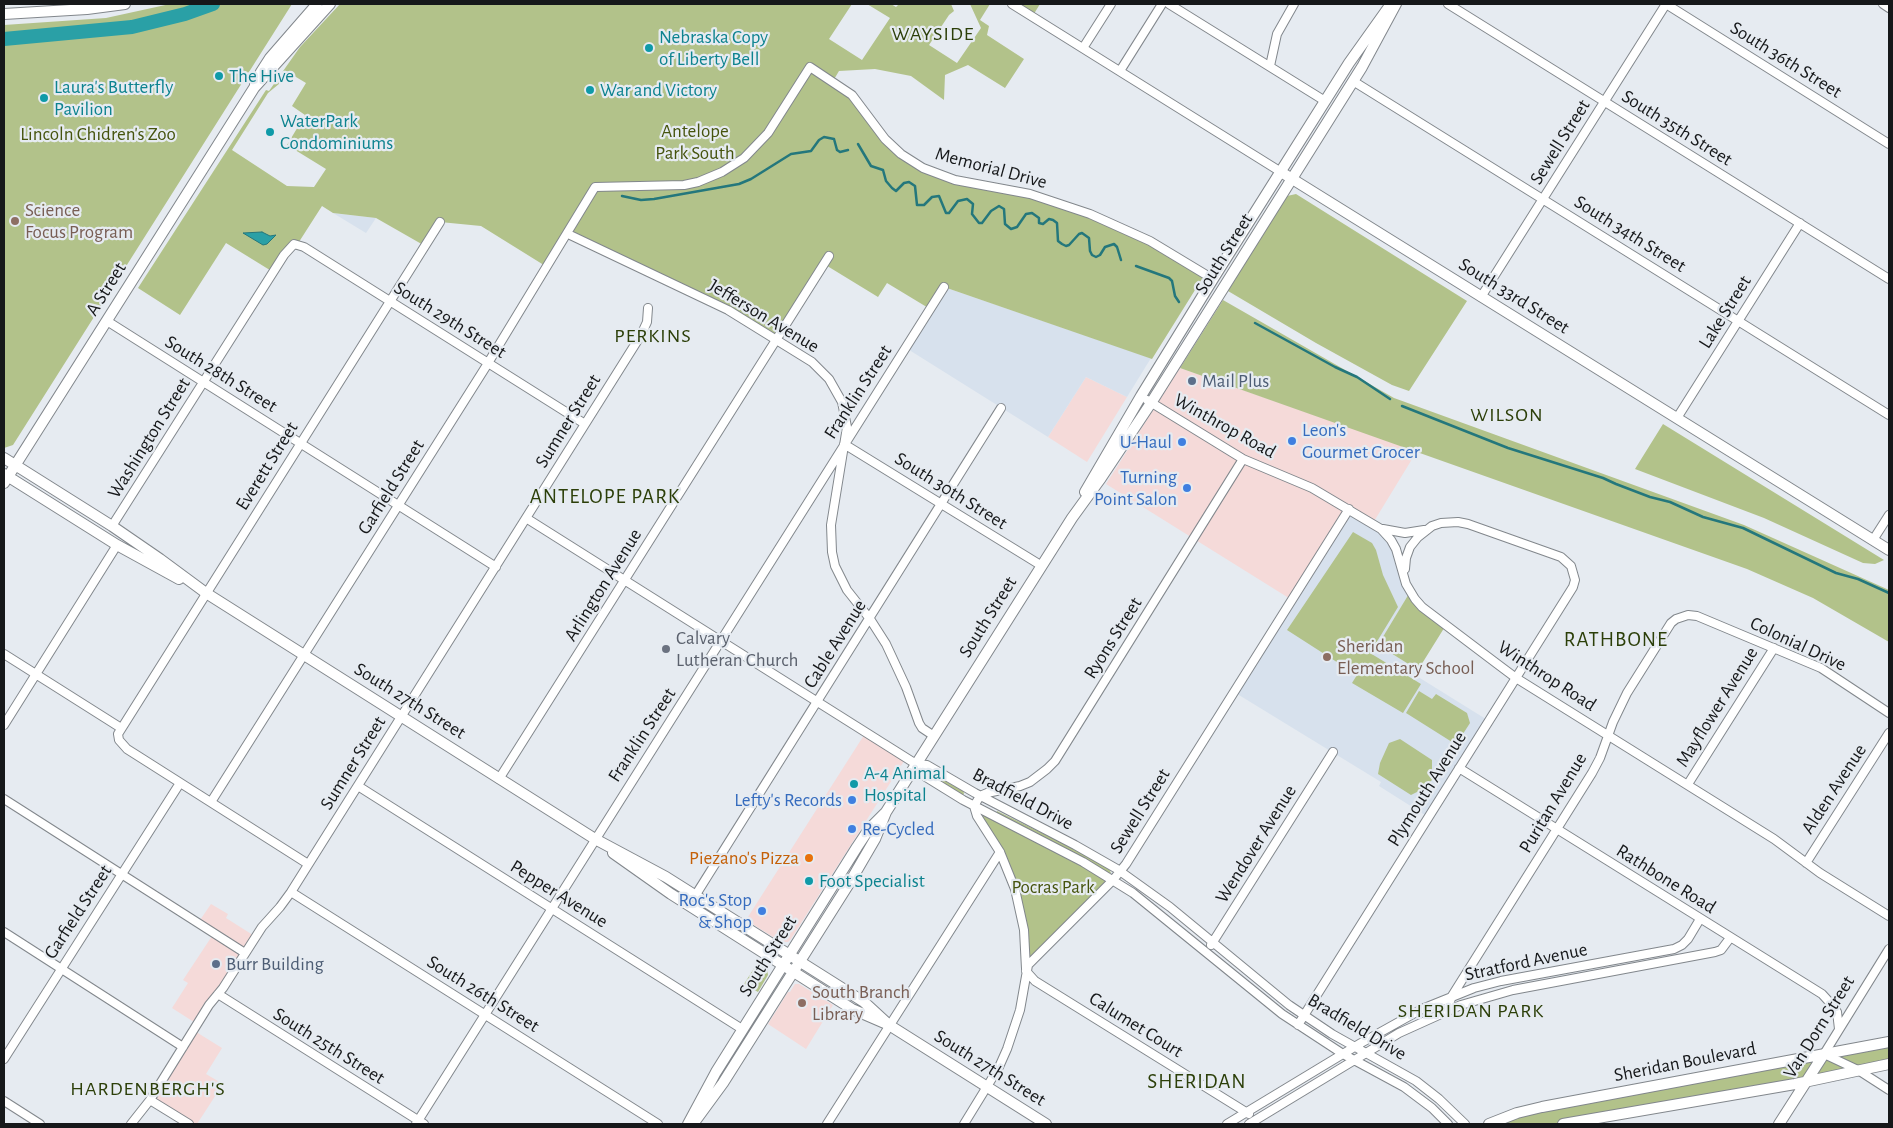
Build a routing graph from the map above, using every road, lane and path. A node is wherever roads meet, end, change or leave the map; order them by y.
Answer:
1 (125, 4) edge
2 (317, 4) edge
3 (330, 4) edge
4 (1012, 4) edge
5 (1111, 4) edge
6 (1162, 4) edge
7 (1170, 4) edge
8 (1293, 4) edge
9 (1391, 4) edge
10 (1396, 4) edge
11 (1448, 4) edge
12 (1666, 4) edge
13 (1883, 4) edge
14 (1889, 8) edge
15 (4, 14) edge
16 (1083, 48) junction
17 (1270, 66) junction
18 (1120, 71) junction
19 (1353, 81) junction
20 (254, 88) junction
21 (1325, 101) junction
22 (1604, 102) junction
23 (1889, 144) edge
24 (1281, 172) junction
25 (1291, 179) junction
26 (595, 187) joint
27 (1543, 199) junction
28 (440, 222) dead end
29 (1800, 223) junction
30 (568, 234) junction
31 (297, 244) joint
32 (829, 256) dead end
33 (1214, 279) junction
34 (1889, 279) edge
35 (944, 287) dead end
36 (1481, 297) junction
37 (390, 301) junction
38 (648, 308) dead end
39 (1738, 320) junction
40 (107, 321) junction
41 (775, 339) junction
42 (488, 363) junction
43 (203, 382) junction
44 (1141, 396) junction
45 (1151, 403) junction
46 (1001, 408) dead end
47 (1889, 414) edge
48 (1677, 418) junction
49 (585, 424) junction
50 (301, 443) junction
51 (844, 444) junction
52 (4, 458) edge
53 (1243, 459) junction
54 (15, 465) junction
55 (5, 478) edge
56 (942, 504) junction
57 (399, 505) junction
58 (1349, 509) junction
59 (1889, 515) edge
60 (526, 518) junction
61 (1072, 518) junction
62 (112, 526) junction
63 (1381, 529) junction
64 (1426, 530) junction
65 (1873, 540) junction
66 (118, 545) junction
67 (1889, 550) edge
68 (1042, 566) junction
69 (496, 567) junction
70 (1405, 576) junction
71 (625, 580) junction
72 (206, 593) junction
73 (1688, 615) joint
74 (870, 619) junction
75 (721, 640) junction
76 (1774, 648) junction
77 (4, 654) edge
78 (304, 655) junction
79 (36, 674) junction
80 (1516, 678) junction
81 (818, 702) junction
82 (1889, 713) edge
83 (401, 716) junction
84 (4, 725) edge
85 (121, 728) junction
86 (1889, 733) edge
87 (1608, 734) junction
88 (934, 736) junction
89 (1333, 752) dead end
90 (916, 764) junction
91 (1459, 768) junction
92 (499, 779) junction
93 (180, 783) junction
94 (1688, 784) junction
95 (358, 786) junction
96 (980, 796) junction
97 (4, 799) edge
98 (210, 802) junction
99 (974, 806) junction
100 (886, 812) junction
101 (1557, 830) junction
102 (595, 838) junction
103 (1000, 852) junction
104 (1806, 863) junction
105 (308, 864) junction
106 (1120, 872) junction
107 (122, 874) junction
108 (1113, 880) junction
109 (291, 892) junction
110 (695, 896) junction
111 (551, 908) junction
112 (1889, 916) edge
113 (1700, 919) junction
114 (4, 932) edge
115 (1730, 938) junction
116 (1213, 943) junction
117 (1889, 949) edge
118 (245, 953) junction
119 (1206, 953) junction
120 (790, 955) junction
121 (800, 962) junction
122 (783, 966) junction
123 (61, 969) junction
124 (1026, 971) junction
125 (793, 972) junction
126 (218, 994) junction
127 (1452, 996) junction
128 (1446, 1012) junction
129 (485, 1014) junction
130 (1304, 1015) junction
131 (889, 1025) junction
132 (1298, 1025) junction
133 (742, 1029) junction
134 (1839, 1029) junction
135 (1889, 1042) edge
136 (183, 1047) junction
137 (1355, 1047) junction
138 (1366, 1053) junction
139 (1344, 1054) junction
140 (1824, 1054) junction
141 (4, 1059) edge
142 (1355, 1060) junction
143 (1889, 1064) edge
144 (1858, 1070) junction
145 (1806, 1081) junction
146 (987, 1086) junction
147 (1889, 1090) edge
148 (150, 1100) junction
149 (4, 1101) edge
150 (1246, 1113) junction
151 (1252, 1122) edge
152 (419, 1123) edge
153 (40, 1124) edge
154 (130, 1124) edge
155 (189, 1124) edge
156 (658, 1124) edge
157 (688, 1124) edge
158 (693, 1124) edge
159 (827, 1124) edge
160 (964, 1124) edge
161 (1046, 1124) edge
162 (1227, 1124) edge
163 (1448, 1124) edge
164 (1465, 1124) edge
165 (1489, 1124) edge
166 (1563, 1124) edge
167 (1779, 1124) edge

1 - 15 main road
2 - 20 main road, A Street
3 - 20 main road, A Street
4 - 16 street, South 33rd Street
5 - 16 street
6 - 18 street
7 - 17 street
8 - 17 street
9 - 21 main road, South Street
10 - 19 main road, South Street
11 - 22 street, South 35th Street
12 - 22 street, Sewell Street
12 - 23 street, South 36th Street
13 - 14 street
16 - 18 street, South 33rd Street
17 - 21 street
18 - 24 street, South 33rd Street
19 - 25 main road, South Street
19 - 27 street, South 34th Street
20 - 40 main road, A Street
21 - 24 main road, South Street
22 - 27 street, Sewell Street
22 - 29 street, South 35th Street
24 - 25 main road, South 33rd Street
24 - 33 main road, South Street
25 - 36 main road, South 33rd Street
25 - 45 main road, South Street
26 - 30 street, Garfield Street
26 - 33 street, Memorial Drive
27 - 36 street, Sewell Street
27 - 39 street, South 34th Street
28 - 37 street, Everett Street
29 - 34 street, South 35th Street
29 - 39 street, Lake Street
30 - 41 street, Jefferson Avenue
30 - 42 street, Garfield Street
31 - 37 street, South 29th Street
31 - 43 street, Washington Street
32 - 41 street, Arlington Avenue
33 - 44 main road, South Street
35 - 51 street, Franklin Street
36 - 48 main road, South 33rd Street
37 - 42 street, South 29th Street
37 - 50 street, Everett Street
38 - 49 street, Sumner Street
39 - 47 street, South 34th Street
39 - 48 street, Lake Street
40 - 43 street, South 28th Street
40 - 54 main road, A Street
41 - 51 street, Jefferson Avenue
41 - 71 street, Arlington Avenue
42 - 49 street, South 29th Street
42 - 57 street, Garfield Street
43 - 50 street, South 28th Street
43 - 62 street, Washington Street
44 - 45 street, Winthrop Road
44 - 61 main road, South Street
45 - 53 street, Winthrop Road
45 - 61 main road, South Street
46 - 56 street, Cable Avenue
48 - 65 main road, South 33rd Street
49 - 60 street, Sumner Street
50 - 57 street, South 28th Street
50 - 72 street, Everett Street
51 - 56 street, South 30th Street
51 - 74 street, Jefferson Avenue
51 - 75 street, Franklin Street
52 - 54 main road, South 27th Street
53 - 58 street, Winthrop Road
53 - 96 street, Ryons Street
54 - 55 main road, A Street
54 - 62 main road, South 27th Street
55 - 66 main road, South 27th Street
56 - 68 street, South 30th Street
56 - 74 street, Cable Avenue
57 - 69 street, South 28th Street
57 - 78 street, Garfield Street
58 - 63 street, Winthrop Road
58 - 106 street, Sewell Street
59 - 65 street
60 - 69 street, Sumner Street
60 - 71 street
61 - 68 main road, South Street
62 - 72 main road, South 27th Street
63 - 64 street
63 - 70 street, Winthrop Road
64 - 70 street
64 - 80 street, Plymouth Avenue
65 - 67 main road, South 33rd Street
66 - 72 main road, South 27th Street
66 - 79 street
68 - 88 main road, South Street
69 - 83 street, Sumner Street
70 - 80 street, Winthrop Road
71 - 75 street
71 - 92 street, Arlington Avenue
72 - 78 main road, South 27th Street
72 - 85 street, Everett Street
73 - 76 street, Colonial Drive
73 - 87 street, Puritan Avenue
74 - 81 street, Cable Avenue
74 - 88 street, Jefferson Avenue
75 - 81 street
75 - 102 street, Franklin Street
76 - 82 street, Colonial Drive
76 - 94 street, Mayflower Avenue
77 - 79 street
78 - 83 main road, South 27th Street
78 - 98 street, Garfield Street
79 - 84 street
79 - 85 street
80 - 87 street, Winthrop Road
80 - 91 street, Plymouth Avenue
81 - 90 street
81 - 110 street, Cable Avenue
83 - 92 main road, South 27th Street
83 - 95 street, Sumner Street
85 - 93 street
86 - 104 street, Alden Avenue
87 - 94 street, Winthrop Road
87 - 101 street, Puritan Avenue
88 - 90 main road, South Street
89 - 116 street, Wendover Avenue
90 - 96 street, Bradfield Drive
90 - 99 street, Bradfield Drive
90 - 100 main road, South Street
91 - 101 street, Rathbone Road
91 - 130 street, Plymouth Avenue
92 - 102 main road, South 27th Street
93 - 98 street
93 - 107 street, Garfield Street
94 - 104 street, Winthrop Road
95 - 105 street, Sumner Street
95 - 111 street, Pepper Avenue
96 - 99 street
96 - 106 street, Bradfield Drive
97 - 107 street
98 - 105 street
99 - 103 street
99 - 108 street, Bradfield Drive
100 - 120 main road, South Street
100 - 121 main road, South Street
101 - 113 street, Rathbone Road
101 - 127 street, Puritan Avenue
102 - 110 main road, South 27th Street
102 - 111 street, Franklin Street
102 - 122 main road, South 27th Street
103 - 124 street
103 - 131 street
104 - 112 street, Winthrop Road
105 - 109 street, Sumner Street
106 - 108 street, Sewell Street
106 - 116 street, Bradfield Drive
107 - 118 street
107 - 123 street, Garfield Street
108 - 119 street, Bradfield Drive
108 - 124 street, Sewell Street
109 - 118 street, Sumner Street
109 - 129 street, South 26th Street
110 - 120 main road, South 27th Street
111 - 129 street, Franklin Street
111 - 133 street, Pepper Avenue
113 - 115 street, Rathbone Road
113 - 127 street, Stratford Avenue
114 - 123 street
115 - 128 street, Stratford Avenue
115 - 134 street, Rathbone Road
116 - 119 street, Wendover Avenue
116 - 130 street, Bradfield Drive
117 - 134 street, Van Dorn Street
118 - 126 street, Sumner Street
119 - 132 street, Bradfield Drive
120 - 121 main road, South 27th Street
120 - 122 main road, South Street
121 - 125 main road, South Street
121 - 131 main road, South 27th Street
122 - 125 main road, South 27th Street
122 - 133 main road, South Street
123 - 136 street
123 - 141 street, Garfield Street
124 - 146 street, Sewell Street
124 - 150 street, Calumet Court
125 - 131 main road, South 27th Street
125 - 158 main road, South Street
126 - 136 street, Sumner Street
126 - 152 street, South 25th Street
127 - 128 street, Puritan Avenue
127 - 137 street, Stratford Avenue
128 - 138 street, Stratford Avenue
129 - 152 street, Franklin Street
129 - 156 street, South 26th Street
130 - 132 street, Plymouth Avenue
130 - 137 street, Bradfield Drive
131 - 146 main road, South 27th Street
131 - 159 street
132 - 139 street, Bradfield Drive
133 - 157 main road, South Street
134 - 140 street, Van Dorn Street
135 - 140 main road, Sheridan Boulevard
136 - 148 street, Sumner Street
137 - 138 street, Bradfield Drive
137 - 139 street, Stratford Avenue
138 - 142 street, Stratford Avenue
138 - 164 street, Bradfield Drive
139 - 142 street, Bradfield Drive
139 - 150 street, Stratford Avenue
140 - 144 street
140 - 145 main road, Van Dorn Street
140 - 165 main road, Sheridan Boulevard
142 - 151 street, Stratford Avenue
142 - 163 street, Bradfield Drive
143 - 144 main road, Sheridan Boulevard
144 - 145 main road, Sheridan Boulevard
144 - 147 street
145 - 166 main road, Sheridan Boulevard
145 - 167 main road, Van Dorn Street
146 - 160 street, Sewell Street
146 - 161 main road, South 27th Street
148 - 154 street, Sumner Street
148 - 155 street
149 - 153 street
150 - 151 street, Calumet Court
150 - 162 street, Stratford Avenue

